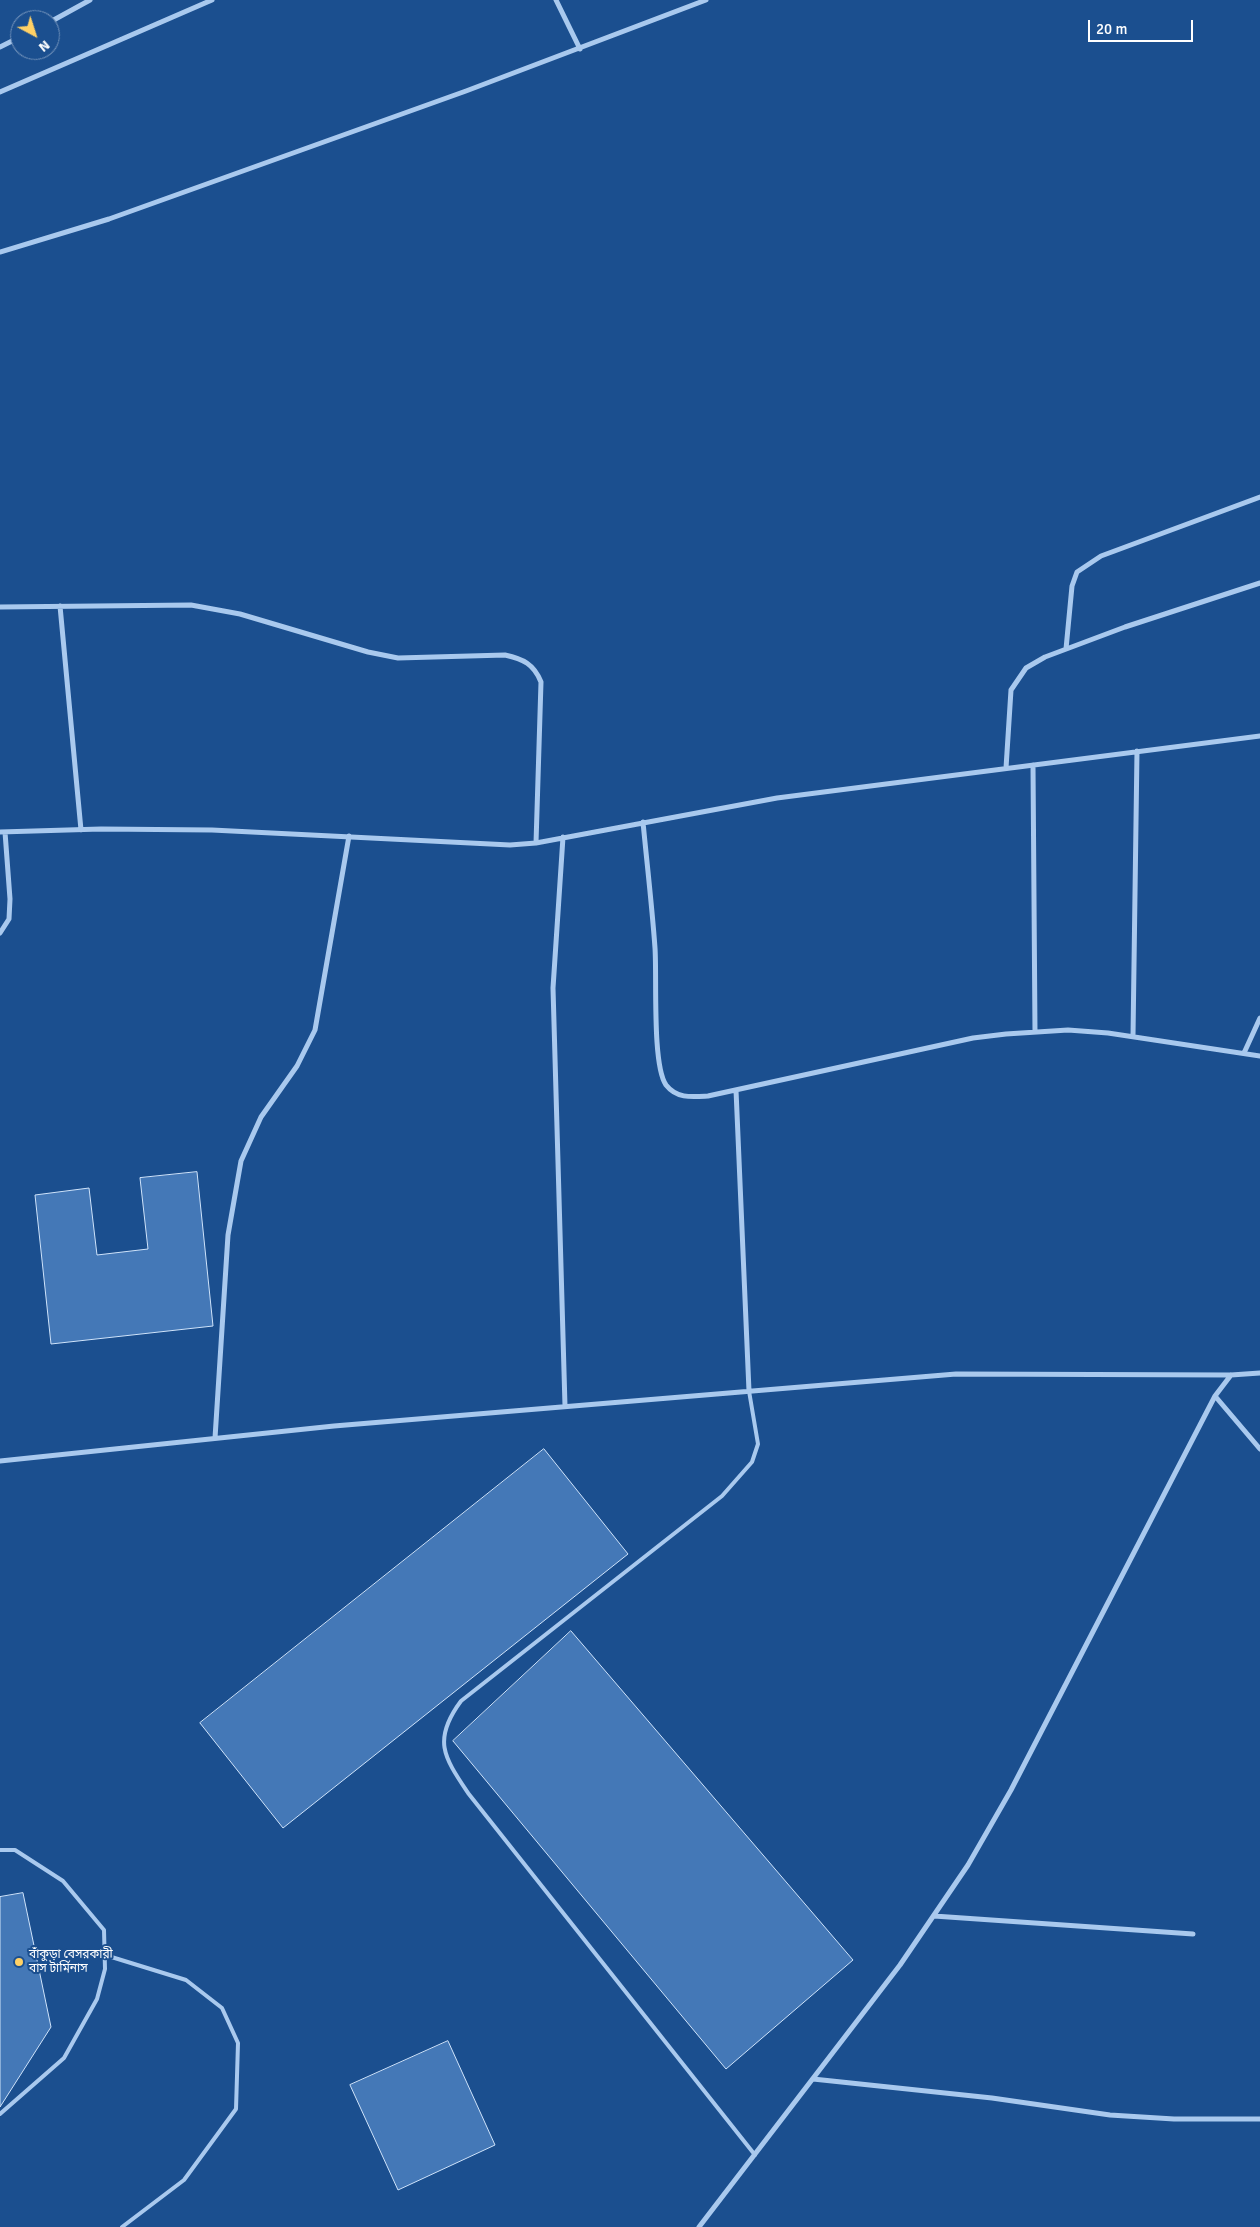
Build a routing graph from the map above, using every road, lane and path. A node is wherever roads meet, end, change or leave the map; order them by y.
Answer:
1 (90, 0) edge
2 (212, 0) edge
3 (556, 0) edge
4 (706, 0) edge
5 (60, 16) edge
6 (580, 49) junction
7 (0, 92) edge
8 (0, 252) edge
9 (1260, 497) edge
10 (1260, 583) edge
11 (0, 606) edge
12 (60, 606) junction
13 (1066, 649) junction
14 (1260, 736) edge
15 (1137, 751) junction
16 (1032, 764) junction
17 (1006, 768) junction
18 (644, 822) junction
19 (81, 830) junction
20 (2, 832) edge
21 (349, 836) junction
22 (563, 837) junction
23 (536, 843) junction
24 (0, 933) edge
25 (1260, 1018) edge
26 (1036, 1032) junction
27 (1134, 1036) junction
28 (1244, 1053) junction
29 (1260, 1056) edge
30 (736, 1090) junction
31 (1260, 1373) edge
32 (1231, 1375) junction
33 (749, 1392) junction
34 (1215, 1396) junction
35 (565, 1406) junction
36 (215, 1438) junction
37 (1260, 1449) edge
38 (0, 1461) edge
39 (0, 1850) edge
40 (934, 1916) junction
41 (1193, 1934) dead end
42 (105, 1955) junction
43 (813, 2079) junction
44 (0, 2114) edge
45 (1260, 2119) edge
46 (755, 2155) junction
47 (700, 2226) edge
48 (122, 2227) edge
49 (707, 2227) edge

1 - 5 street
2 - 7 street
3 - 6 street
4 - 6 street
6 - 8 street
9 - 13 street
10 - 13 street
11 - 12 street
12 - 19 street
12 - 23 street
13 - 17 street
14 - 15 street
15 - 16 street
15 - 27 street
16 - 17 street
16 - 26 street
17 - 18 street
18 - 22 street
18 - 30 street
19 - 20 street
19 - 21 street
20 - 24 street
21 - 23 street
21 - 36 street
22 - 23 street
22 - 35 street
25 - 28 street
26 - 27 street
26 - 30 street
27 - 28 street
28 - 29 street
30 - 33 street
31 - 32 street
32 - 33 street
32 - 34 street
33 - 35 street
33 - 46 lane
34 - 37 street
34 - 40 street
35 - 36 street
36 - 38 street
39 - 42 lane
40 - 41 street
40 - 43 street
42 - 44 lane
42 - 48 lane
43 - 45 street
43 - 46 street
46 - 47 street
47 - 49 street

